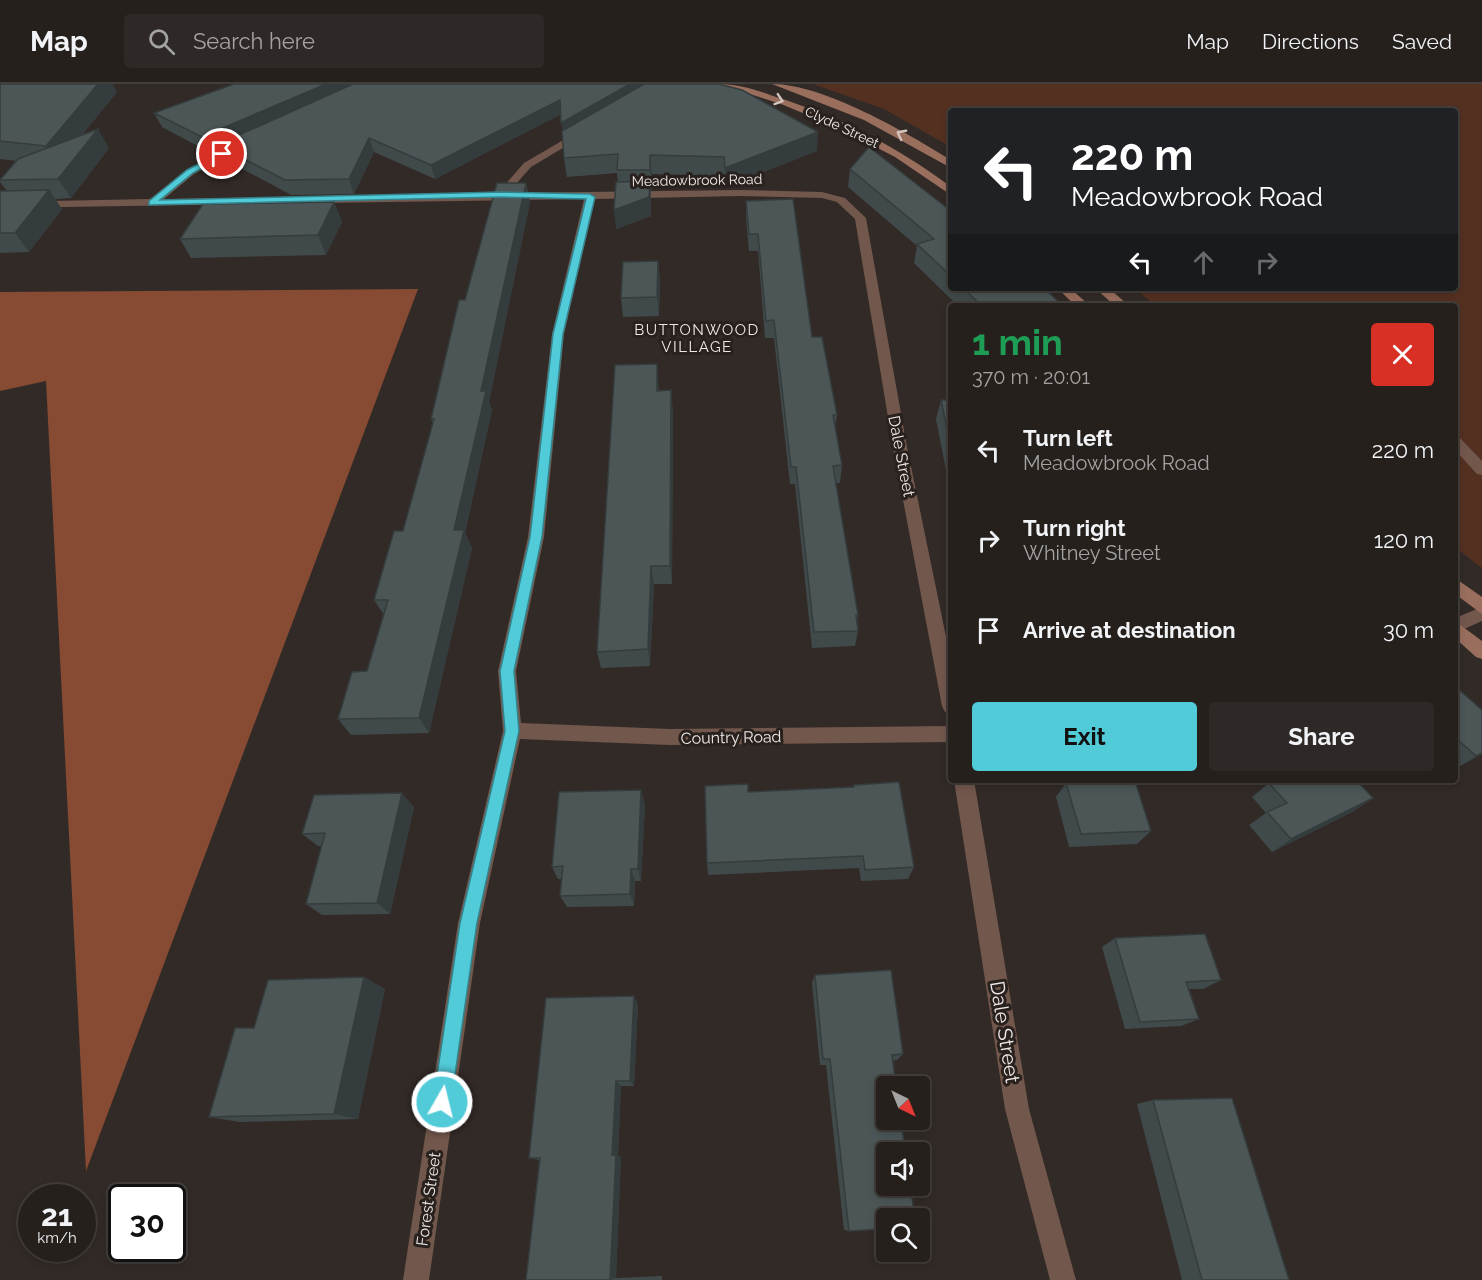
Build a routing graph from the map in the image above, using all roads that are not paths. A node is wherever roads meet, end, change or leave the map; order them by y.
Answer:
1 (723, 84) edge
2 (777, 84) edge
3 (595, 125) edge
4 (259, 136) edge
5 (948, 163) edge
6 (948, 190) edge
7 (502, 195) junction
8 (590, 197) junction
9 (152, 203) junction
10 (0, 205) edge
11 (851, 209) joint
12 (1066, 291) edge
13 (1105, 291) edge
14 (1080, 303) edge
15 (1119, 303) edge
16 (1458, 444) edge
17 (1482, 470) edge
18 (1458, 587) edge
19 (1482, 607) edge
20 (1482, 614) edge
21 (1458, 626) edge
22 (1458, 631) edge
23 (1482, 652) edge
24 (948, 691) edge
25 (512, 731) junction
26 (948, 734) edge
27 (964, 783) edge
28 (416, 1280) edge
29 (1063, 1280) edge

1 -> 6 main road, Clyde Street
5 -> 2 main road, Clyde Street
3 - 7 street
4 - 9 street
7 - 8 street, Meadowbrook Road
7 - 9 street, Meadowbrook Road
8 - 11 street, Meadowbrook Road
8 - 25 street, Forest Street
9 - 10 street, Meadowbrook Road
11 - 24 street, Dale Street
12 - 14 main road
13 - 15 main road
16 - 17 street
18 - 19 main road
20 - 21 street
22 - 23 main road
25 - 26 street, Country Road
25 - 28 street, Forest Street
27 - 29 street, Dale Street

